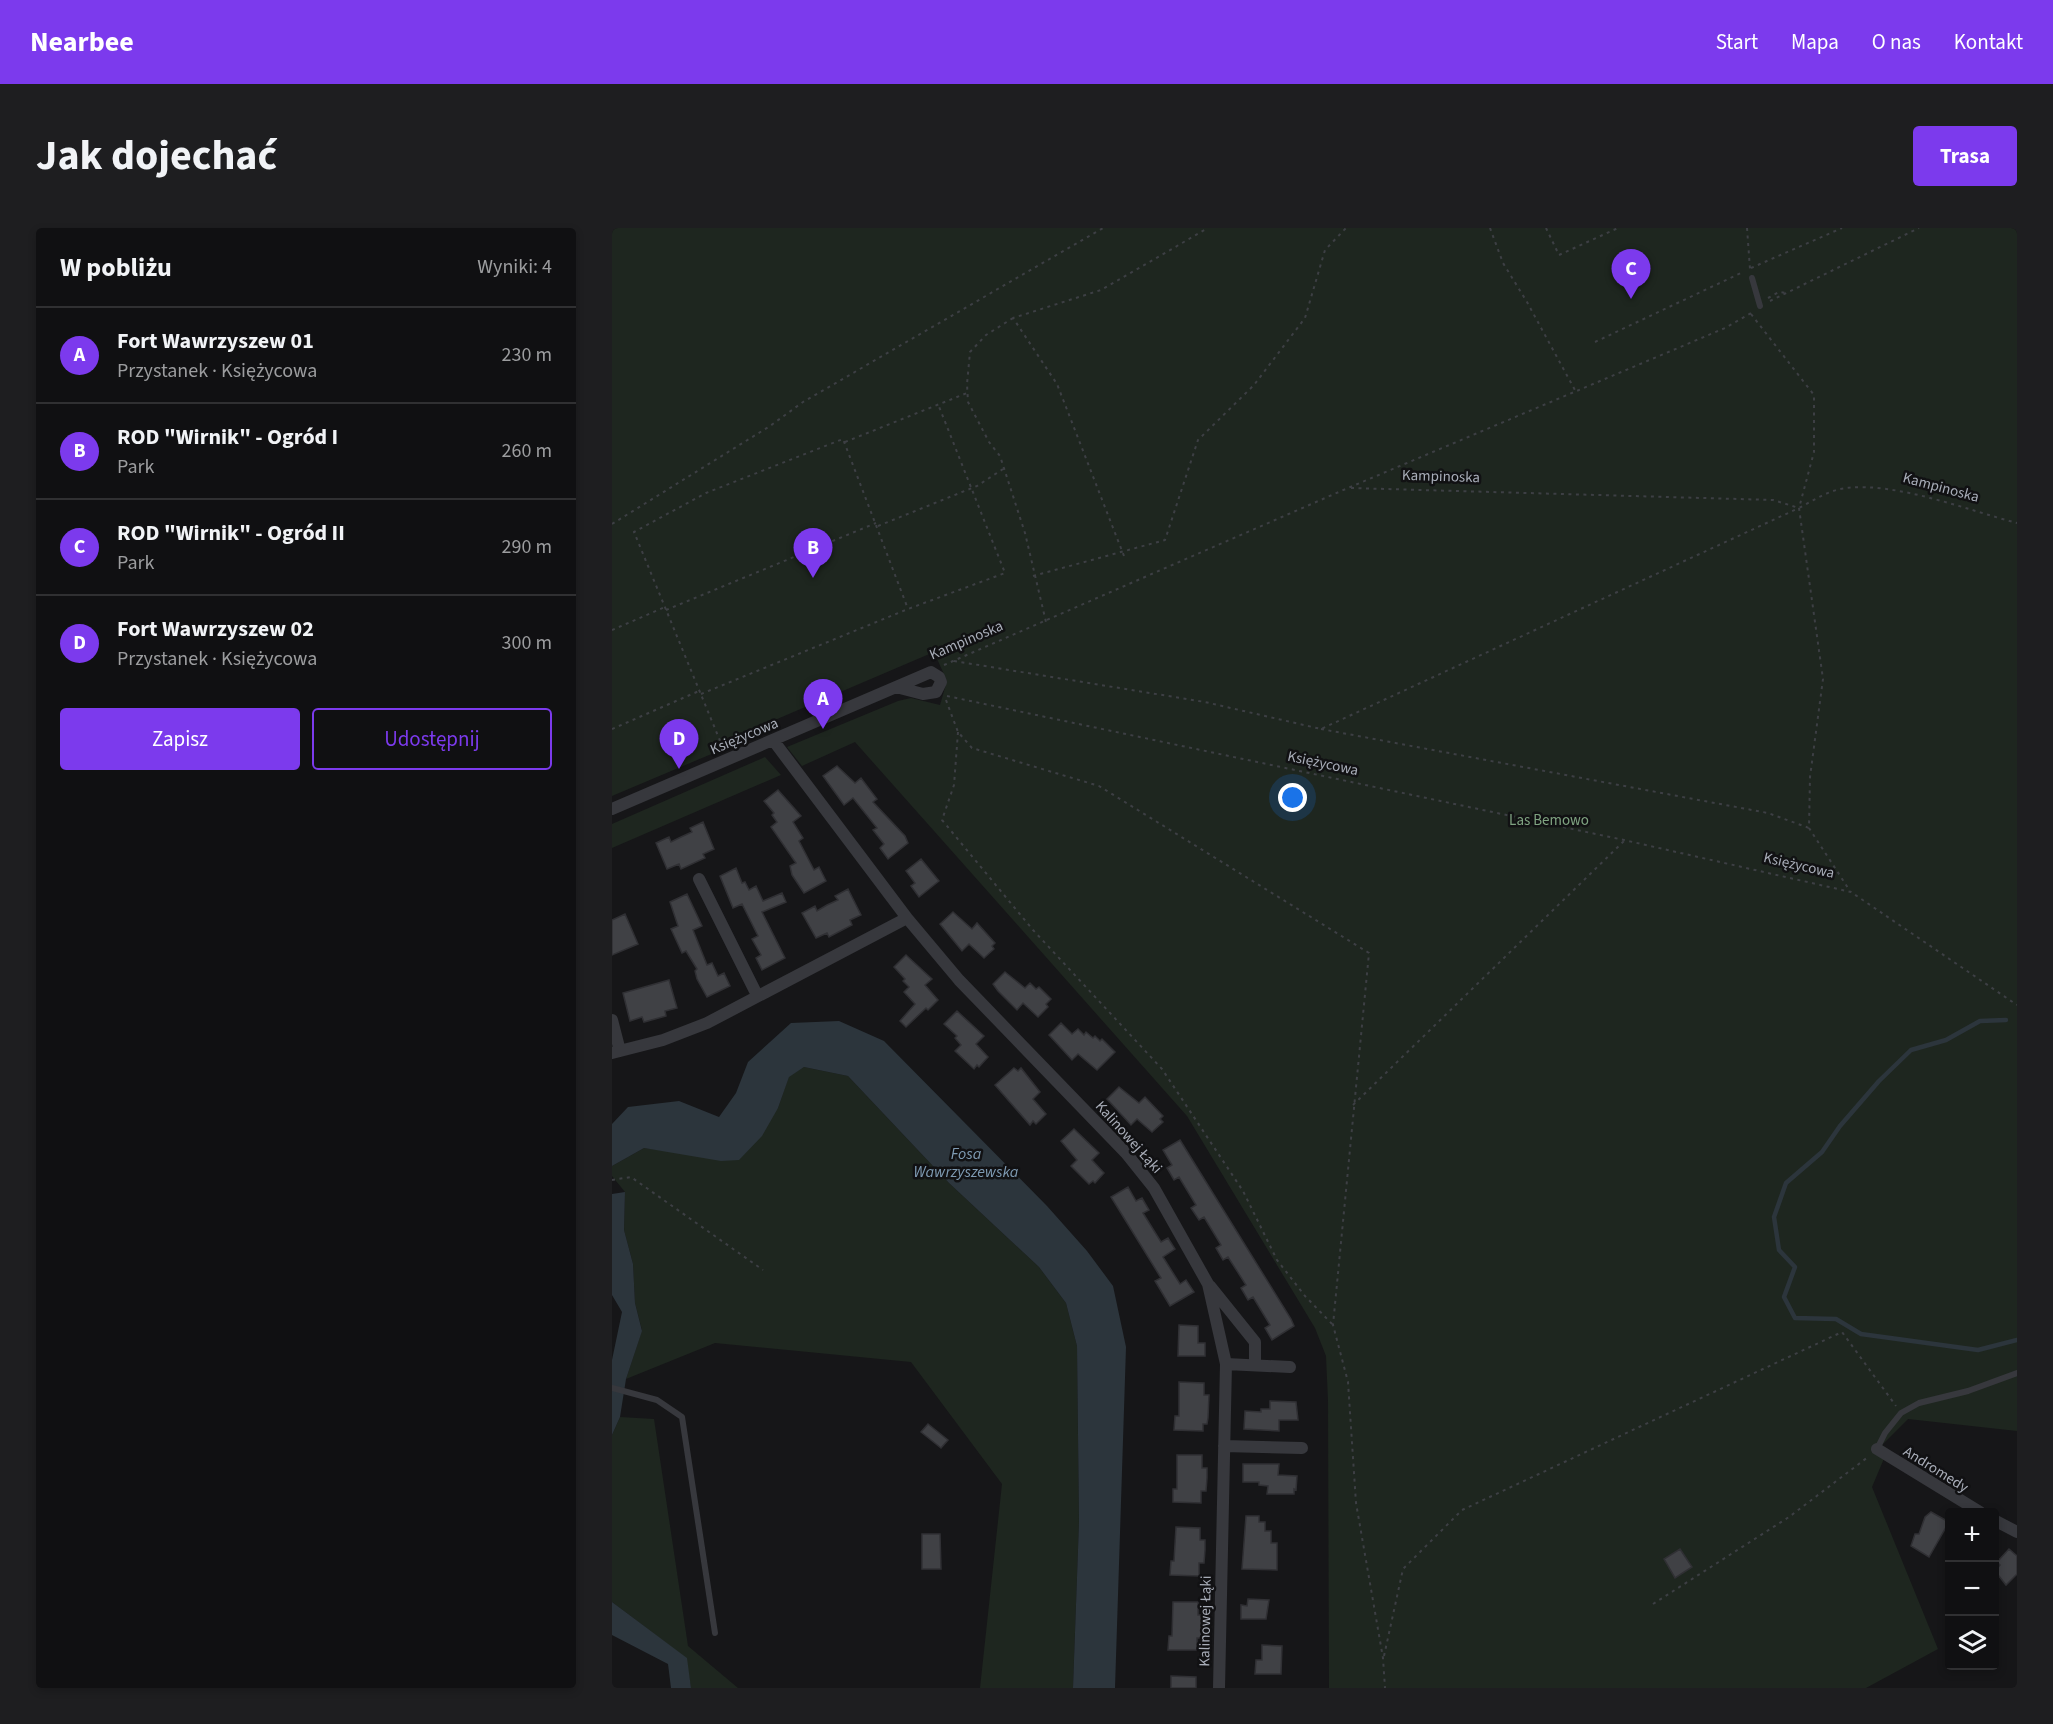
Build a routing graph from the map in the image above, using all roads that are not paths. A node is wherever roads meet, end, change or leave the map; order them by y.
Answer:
1 (1752, 278) road end
2 (1763, 305) road end
3 (896, 687) junction
4 (772, 740) junction
5 (612, 809) edge
6 (699, 879) dead end
7 (907, 918) junction
8 (757, 995) junction
9 (612, 1020) edge
10 (616, 1052) edge
11 (1208, 1284) junction
12 (1226, 1364) junction
13 (1255, 1365) junction
14 (1290, 1367) dead end
15 (2017, 1373) edge
16 (612, 1388) edge
17 (1224, 1446) junction
18 (1302, 1448) dead end
19 (1877, 1449) joint
20 (1973, 1508) edge
21 (1999, 1522) edge
22 (2017, 1532) edge
23 (714, 1633) dead end
24 (1219, 1688) edge

1 - 2 lane
3 - 3 street, Kampinoska
3 - 4 street, Księżycowa
4 - 5 street, Księżycowa
4 - 7 street, Kalinowej Łąki
6 - 8 street
7 - 8 street
7 - 11 street, Kalinowej Łąki
8 - 10 street
9 - 10 street
11 - 12 street, Kalinowej Łąki
11 - 13 street
12 - 13 street
12 - 17 street, Kalinowej Łąki
13 - 14 street
15 - 19 lane
16 - 23 lane
17 - 18 street
17 - 24 street, Kalinowej Łąki
19 - 20 street, Andromedy
21 - 22 street

